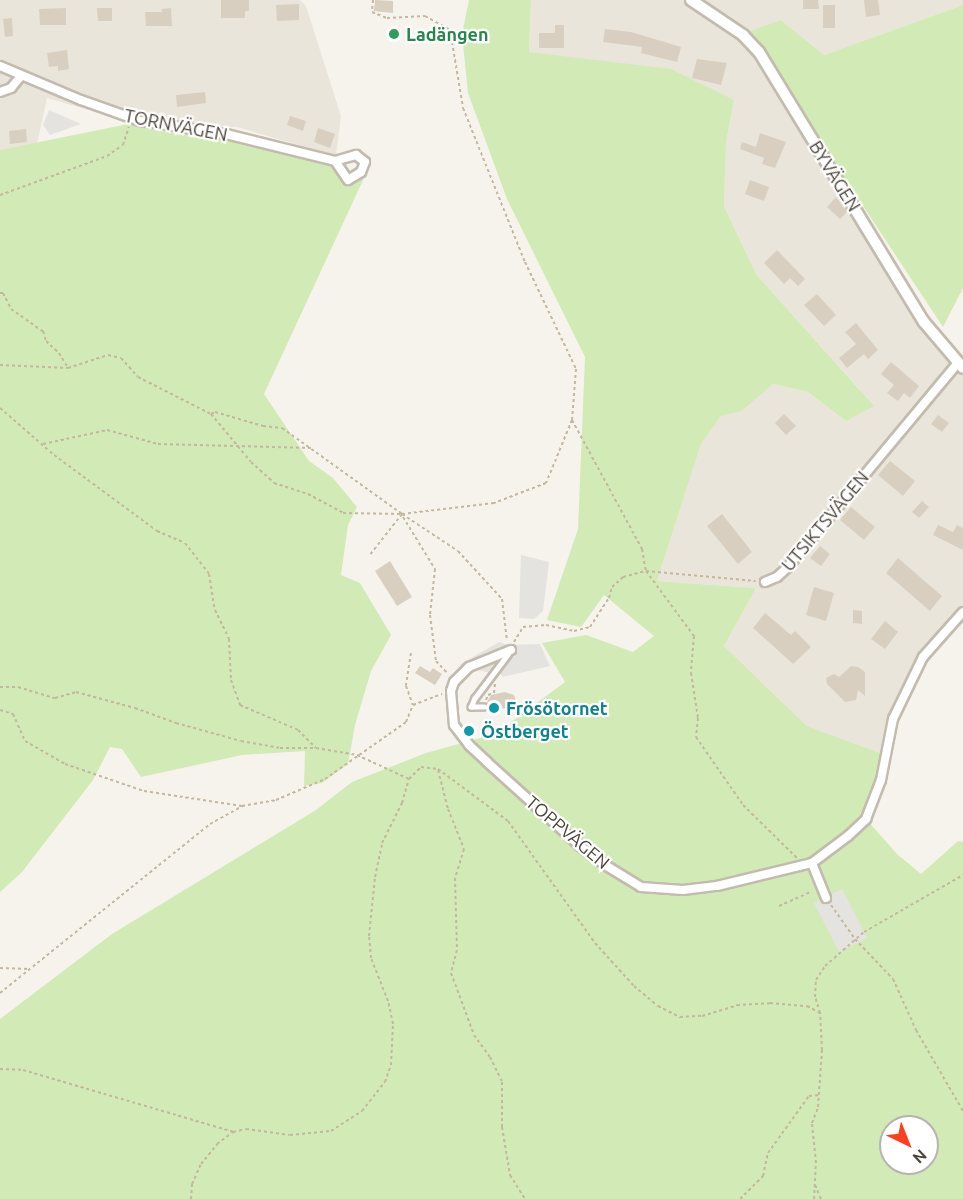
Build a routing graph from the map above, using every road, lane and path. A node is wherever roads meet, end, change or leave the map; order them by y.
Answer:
1 (373, 0) edge
2 (691, 0) edge
3 (0, 66) edge
4 (21, 76) junction
5 (0, 92) edge
6 (131, 118) junction
7 (335, 161) dead end
8 (0, 195) edge
9 (0, 293) edge
10 (0, 365) edge
11 (961, 365) edge
12 (69, 368) junction
13 (0, 408) edge
14 (211, 414) junction
15 (572, 420) junction
16 (42, 444) junction
17 (238, 446) junction
18 (312, 448) junction
19 (402, 514) junction
20 (369, 555) dead end
21 (646, 571) junction
22 (765, 582) joint
23 (963, 612) edge
24 (511, 650) junction
25 (411, 653) dead end
26 (0, 687) edge
27 (452, 687) junction
28 (494, 693) dead end
29 (413, 705) junction
30 (484, 707) joint
31 (0, 710) edge
32 (316, 748) junction
33 (357, 755) junction
34 (438, 769) junction
35 (409, 779) junction
36 (242, 806) junction
37 (808, 863) junction
38 (963, 875) edge
39 (820, 887) junction
40 (826, 898) joint
41 (779, 906) dead end
42 (855, 939) junction
43 (0, 968) edge
44 (30, 969) junction
45 (0, 993) edge
46 (820, 1013) junction
47 (0, 1069) edge
48 (820, 1095) junction
49 (963, 1111) edge
50 (233, 1132) junction
51 (814, 1182) junction
52 (191, 1199) edge
53 (525, 1199) edge
54 (740, 1199) edge
55 (814, 1199) edge
56 (821, 1199) edge

1 - 15 path
2 - 11 street, BYVÄGEN
3 - 4 street, TORNVÄGEN
4 - 5 street
4 - 6 street, TORNVÄGEN
6 - 7 street, TORNVÄGEN
6 - 8 path
9 - 12 path
10 - 12 path
11 - 22 street, UTSIKTSVÄGEN
12 - 14 path
13 - 16 path
14 - 17 path
14 - 18 path
15 - 19 path
15 - 21 path
16 - 17 path
16 - 32 path
17 - 18 path
17 - 19 path
18 - 19 path
19 - 20 path
19 - 24 path
19 - 27 path
21 - 22 path, UTSIKTSVÄGEN
21 - 24 path, UTSIKTSVÄGEN
21 - 37 path
23 - 37 street, TOPPVÄGEN
24 - 27 street
24 - 30 lane
25 - 29 path
26 - 32 path
27 - 29 path
27 - 37 street, TOPPVÄGEN
28 - 30 path
29 - 33 path
31 - 36 path
32 - 33 path
33 - 35 path
33 - 36 path
34 - 35 path
34 - 46 path
34 - 53 path
35 - 50 path
36 - 44 path
37 - 39 street
38 - 42 path
39 - 40 street
39 - 41 path
40 - 42 path
42 - 46 path
42 - 49 path
43 - 44 path
44 - 45 path
46 - 48 path
47 - 50 path
48 - 51 path
48 - 54 path
50 - 52 path
51 - 55 path
51 - 56 path

